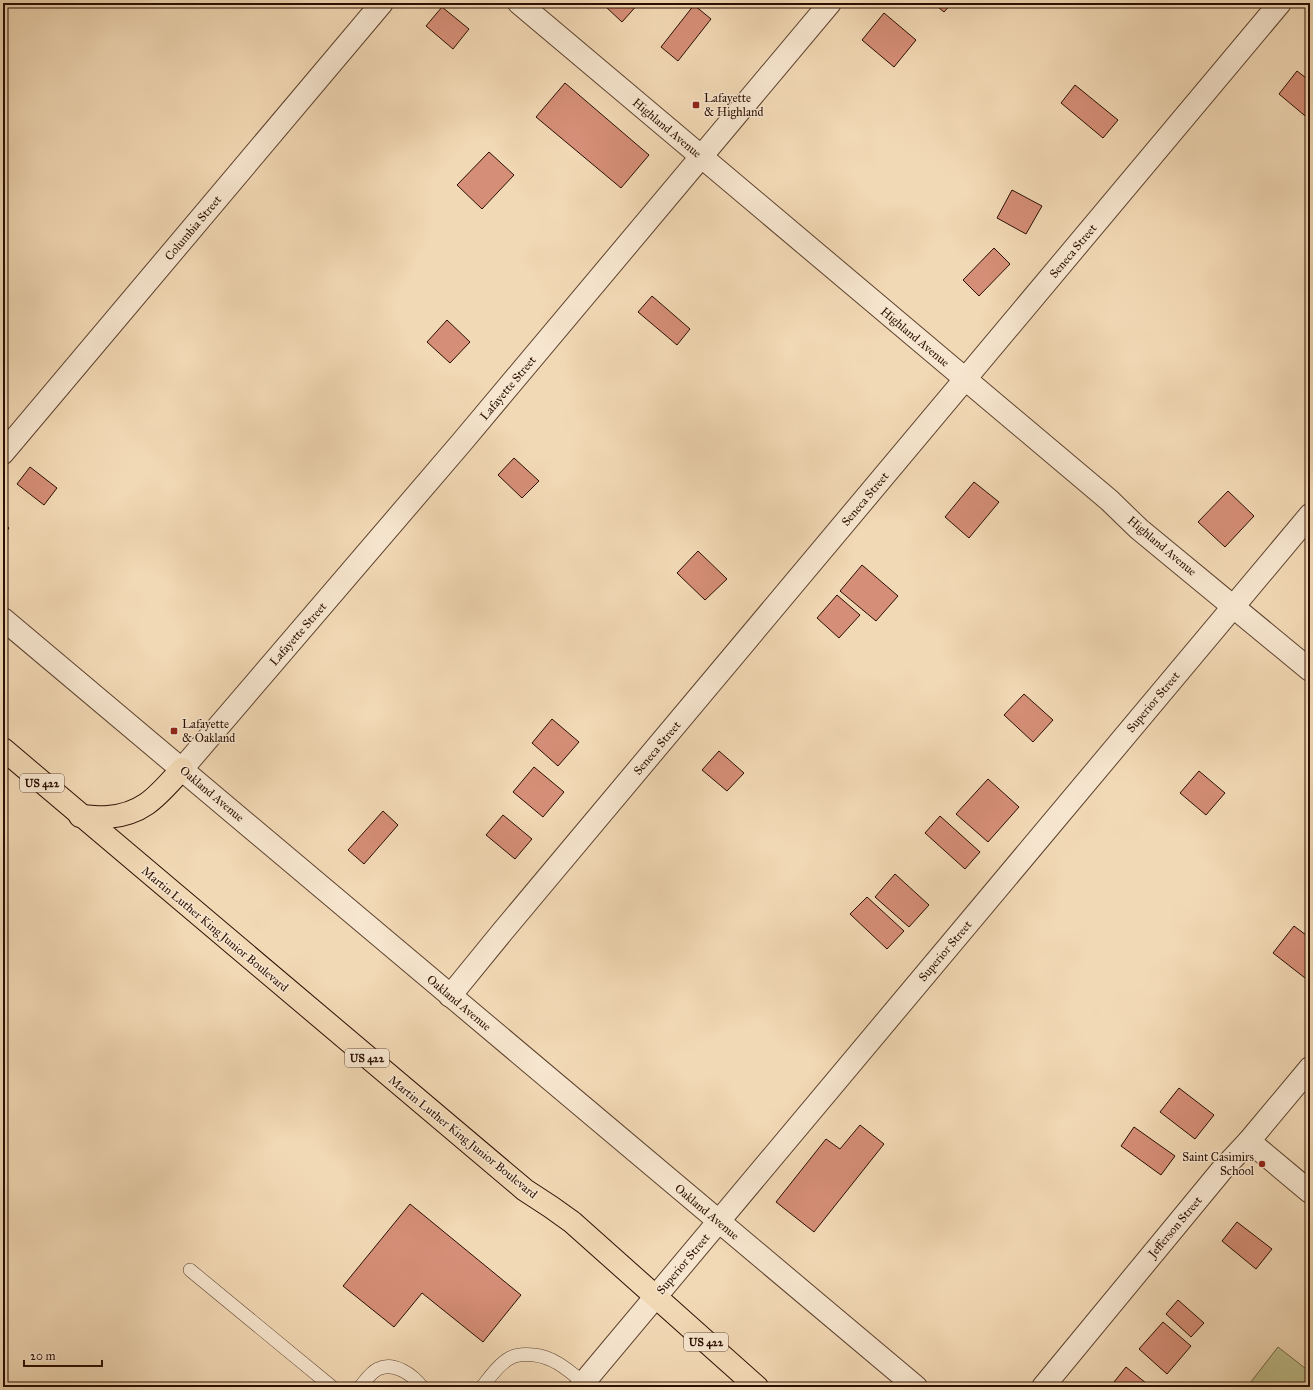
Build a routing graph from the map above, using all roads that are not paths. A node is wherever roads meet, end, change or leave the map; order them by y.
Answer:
1 (382, 3) edge
2 (519, 3) edge
3 (830, 3) edge
4 (1280, 3) edge
5 (702, 157) junction
6 (966, 379) junction
7 (3, 453) edge
8 (1310, 515) edge
9 (1234, 606) junction
10 (3, 619) edge
11 (1310, 670) edge
12 (3, 749) edge
13 (182, 769) junction
14 (80, 816) junction
15 (450, 996) junction
16 (1310, 1068) edge
17 (1249, 1141) junction
18 (1310, 1192) edge
19 (718, 1222) junction
20 (190, 1270) dead end
21 (656, 1297) junction
22 (582, 1385) edge
23 (332, 1387) edge
24 (360, 1387) edge
25 (422, 1387) edge
26 (482, 1387) edge
27 (757, 1387) edge
28 (916, 1387) edge
29 (1043, 1387) edge

1 - 7 street, Columbia Street
2 - 5 street, Highland Avenue
3 - 5 street, Lafayette Street
4 - 6 street, Seneca Street
5 - 6 street, Highland Avenue
5 - 13 street, Lafayette Street
6 - 9 street, Highland Avenue
6 - 15 street, Seneca Street
8 - 9 street, Superior Street
9 - 11 street, Highland Avenue
9 - 19 street, Superior Street
10 - 13 street, Oakland Avenue
12 - 14 main road, Martin Luther King Junior Boulevard / US 422
13 - 14 main road
13 - 15 street, Oakland Avenue
14 - 21 main road, Martin Luther King Junior Boulevard / US 422
15 - 19 street, Oakland Avenue
16 - 17 street, Jefferson Street
17 - 18 street
17 - 29 street, Jefferson Street
19 - 21 street, Superior Street
19 - 28 street, Oakland Avenue
20 - 23 lane
21 - 22 street, Superior Street
21 - 27 main road, Martin Luther King Junior Boulevard / US 422
22 - 26 lane
24 - 25 lane

